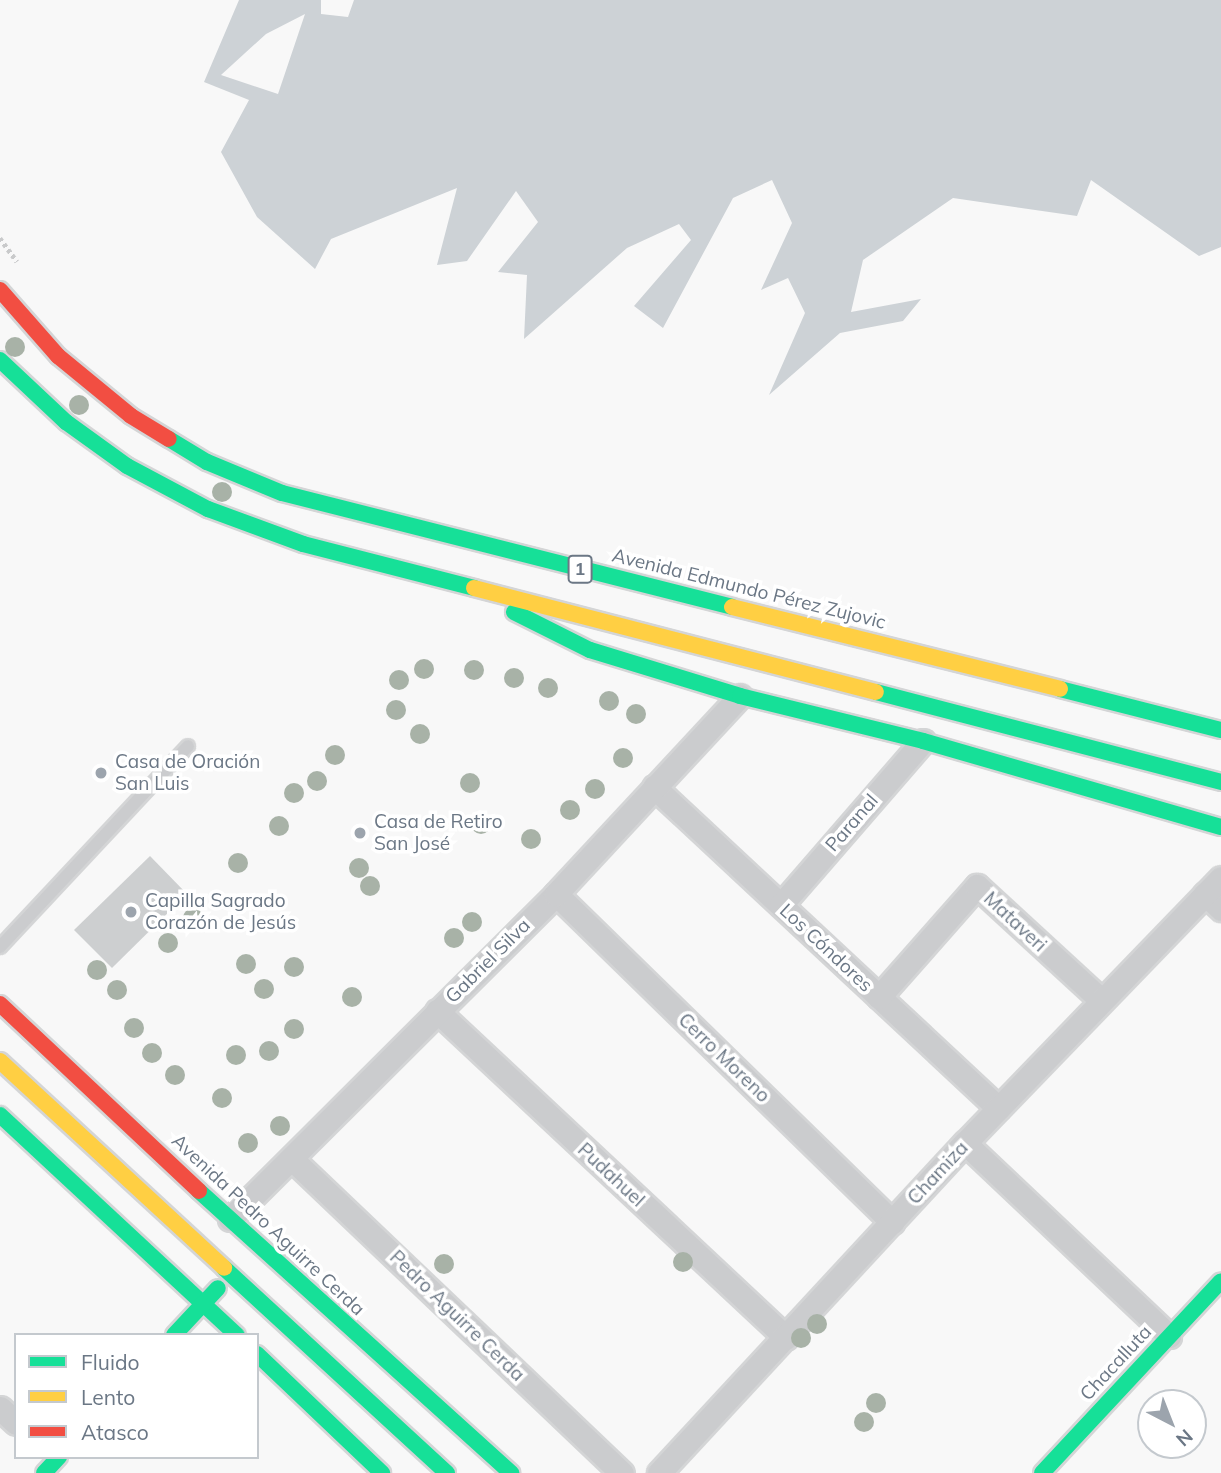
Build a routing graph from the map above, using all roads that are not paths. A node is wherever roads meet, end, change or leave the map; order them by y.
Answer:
1 (0, 290) edge
2 (0, 360) edge
3 (470, 585) junction
4 (740, 696) junction
5 (1221, 730) edge
6 (923, 741) junction
7 (188, 746) dead end
8 (1221, 782) edge
9 (654, 787) junction
10 (1221, 827) edge
11 (556, 894) junction
12 (1216, 894) edge
13 (781, 905) junction
14 (0, 947) edge
15 (879, 997) junction
16 (1101, 1000) junction
17 (0, 1004) edge
18 (437, 1011) junction
19 (0, 1061) edge
20 (998, 1108) junction
21 (0, 1115) edge
22 (965, 1143) junction
23 (293, 1160) junction
24 (230, 1219) junction
25 (892, 1222) junction
26 (257, 1246) junction
27 (229, 1276) junction
28 (1221, 1281) edge
29 (204, 1303) junction
30 (176, 1333) edge
31 (235, 1333) edge
32 (1169, 1336) junction
33 (786, 1338) junction
34 (259, 1356) edge
35 (0, 1408) edge
36 (14, 1421) edge
37 (390, 1422) junction
38 (403, 1460) dead end
39 (1049, 1471) edge
40 (382, 1473) edge
41 (447, 1473) edge
42 (511, 1473) edge
43 (622, 1473) edge
44 (659, 1473) edge

1 - 5 main road, Avenida Edmundo Pérez Zujovic / 1
2 - 3 main road, 1
3 - 4 main road
3 - 8 main road, 1
4 - 6 main road
4 - 9 street, Gabriel Silva
6 - 10 main road
6 - 13 street, Paranal
7 - 14 lane
9 - 11 street, Gabriel Silva
9 - 13 street, Los Cóndores
11 - 18 street, Gabriel Silva
11 - 25 street, Cerro Moreno
12 - 16 street, Chamiza
13 - 15 street, Los Cóndores
15 - 16 street, Mataveri
15 - 20 street, Los Cóndores
16 - 20 street, Chamiza
17 - 24 main road, Avenida Pedro Aguirre Cerda
18 - 23 street, Gabriel Silva
18 - 33 street, Pudahuel
19 - 27 main road
20 - 22 street, Chamiza
21 - 29 main road
22 - 25 street, Chamiza
22 - 32 street
23 - 24 street, Gabriel Silva
23 - 43 street, Pedro Aguirre Cerda
24 - 26 main road, Avenida Pedro Aguirre Cerda
25 - 33 street, Chamiza
26 - 27 main road
26 - 42 main road, Avenida Pedro Aguirre Cerda
27 - 29 main road
27 - 37 main road
28 - 32 main road, Chacalluta
29 - 30 main road
29 - 31 main road
32 - 39 main road, Chacalluta
33 - 44 street, Chamiza
34 - 40 main road
35 - 36 street
37 - 38 main road
37 - 41 main road

